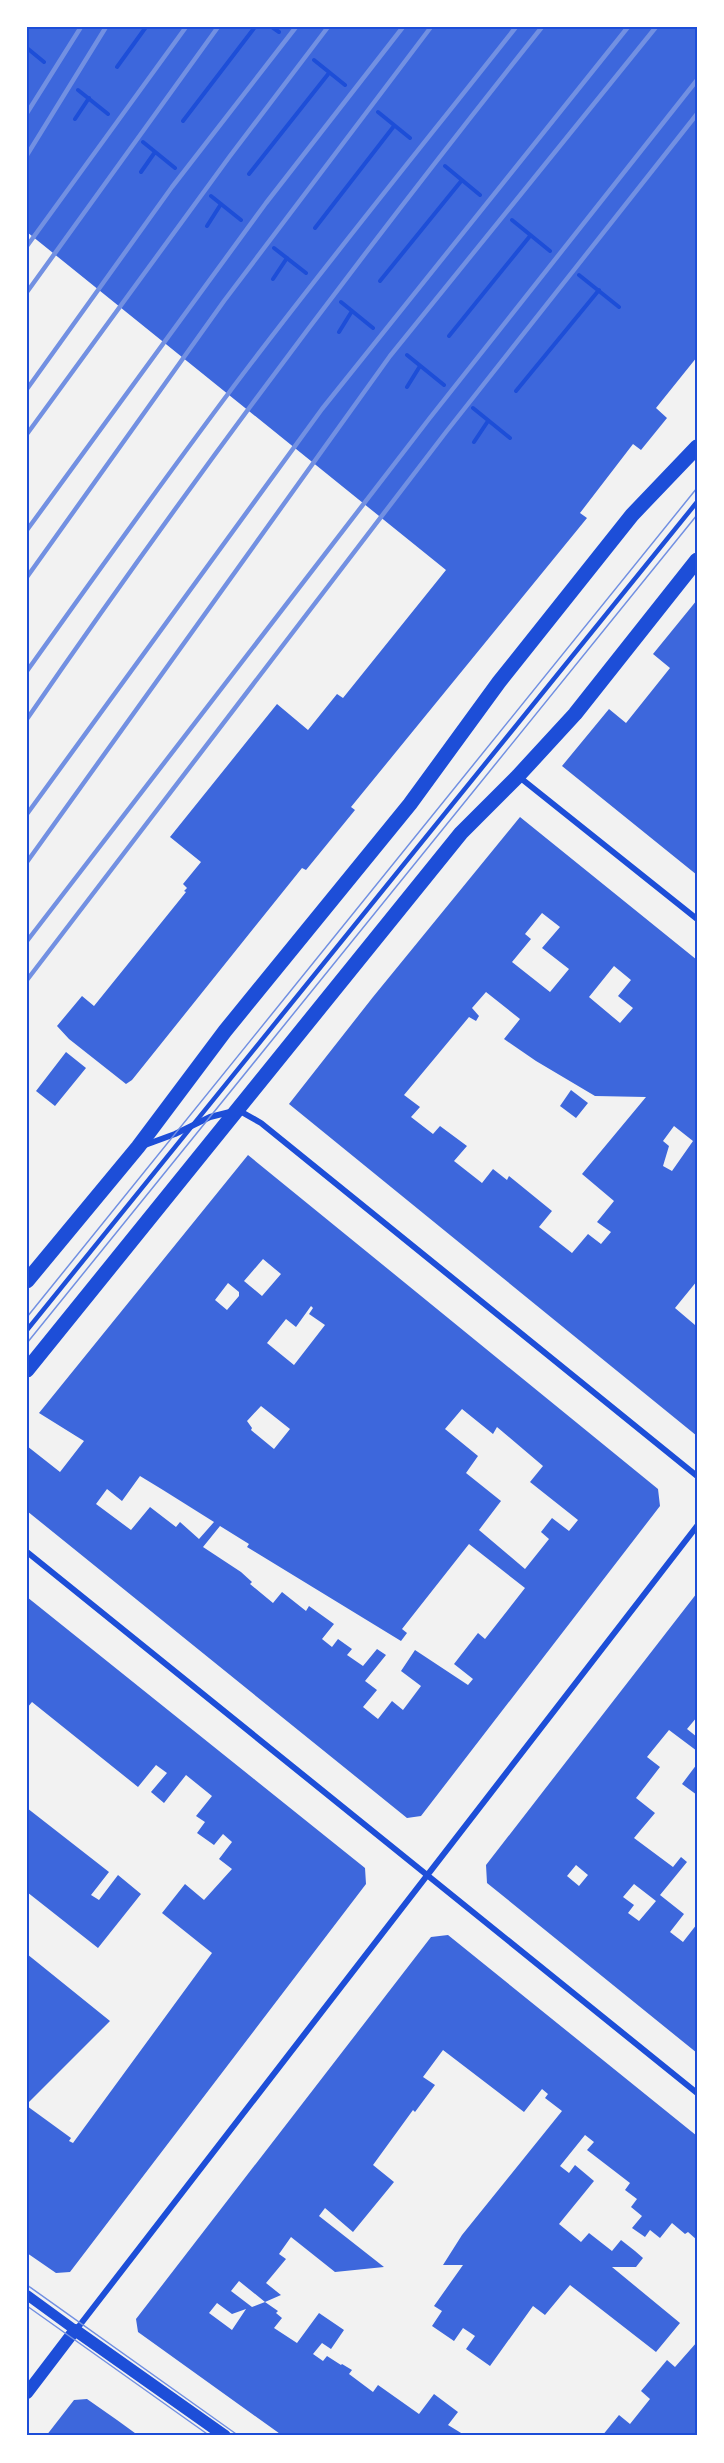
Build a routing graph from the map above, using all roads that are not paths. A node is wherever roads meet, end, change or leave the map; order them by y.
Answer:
1 (697, 447) edge
2 (697, 502) edge
3 (697, 560) edge
4 (518, 776) junction
5 (697, 919) edge
6 (238, 1110) junction
7 (192, 1125) junction
8 (138, 1147) junction
9 (27, 1281) edge
10 (27, 1330) edge
11 (27, 1370) edge
12 (697, 1476) edge
13 (697, 1526) edge
14 (27, 1552) edge
15 (428, 1875) junction
16 (697, 2093) edge
17 (27, 2295) edge
18 (75, 2330) junction
19 (27, 2393) edge
20 (225, 2436) edge

1 - 8 main road
2 - 7 lane
3 - 4 main road
4 - 5 street
4 - 6 main road
6 - 7 street
6 - 11 main road
6 - 12 street
7 - 8 street
7 - 10 lane
8 - 9 main road
13 - 15 street
14 - 15 street
15 - 16 street
15 - 18 street
17 - 18 street
18 - 19 main road
18 - 20 main road

